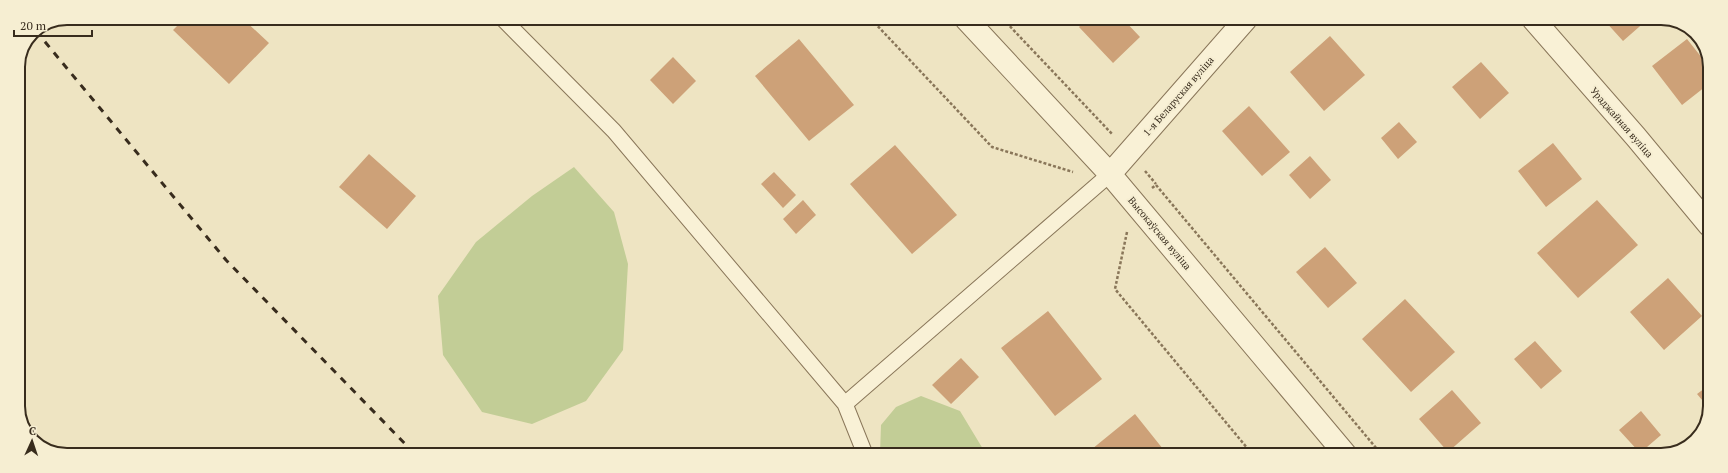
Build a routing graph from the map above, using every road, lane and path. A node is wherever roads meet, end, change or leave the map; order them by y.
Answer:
1 (509, 25) edge
2 (877, 25) edge
3 (972, 25) edge
4 (1009, 25) edge
5 (1241, 25) edge
6 (1537, 25) edge
7 (1129, 152) junction
8 (1110, 174) junction
9 (1156, 184) dead end
10 (1703, 218) edge
11 (845, 404) junction
12 (863, 448) edge
13 (1340, 448) edge

1 - 11 lane
2 - 8 path
3 - 8 street, Высокаўская вуліца
4 - 7 path
5 - 7 street, 1-я Беларуская вуліца
6 - 10 street, Ураджайная вуліца
7 - 8 street, 1-я Беларуская вуліца
7 - 9 path
8 - 11 lane
8 - 13 street, Высокаўская вуліца
11 - 12 lane

